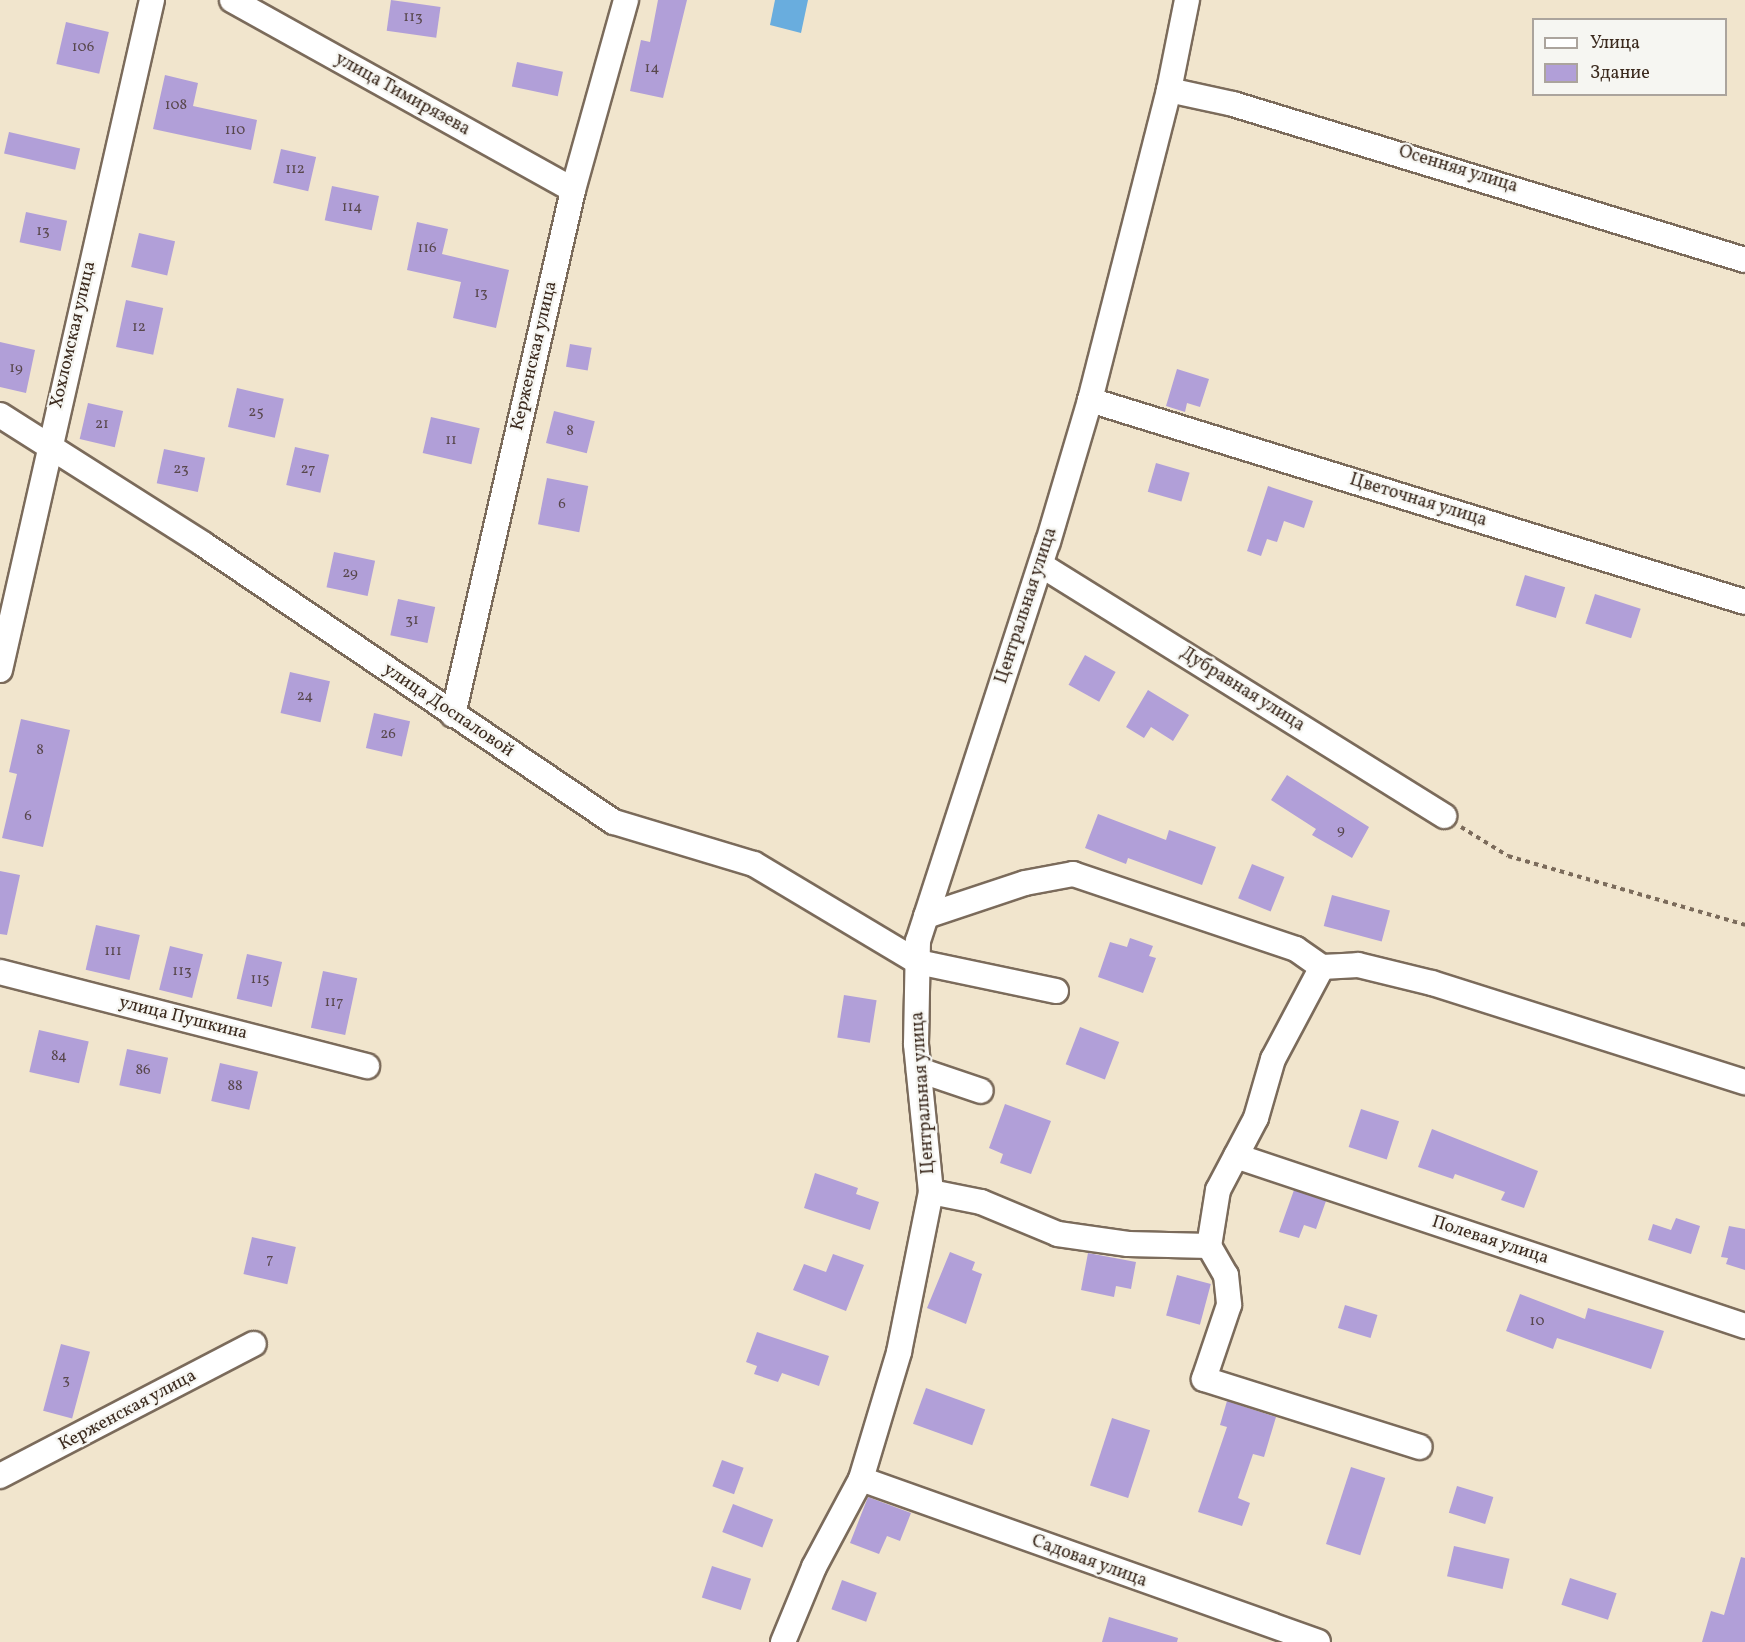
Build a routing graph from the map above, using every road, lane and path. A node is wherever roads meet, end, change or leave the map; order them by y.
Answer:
1 (153, 0) edge
2 (232, 0) edge
3 (626, 0) edge
4 (1187, 0) edge
5 (1169, 90) junction
6 (573, 190) junction
7 (1745, 260) edge
8 (1090, 400) junction
9 (0, 415) edge
10 (49, 444) junction
11 (1041, 565) junction
12 (1745, 602) edge
13 (0, 670) edge
14 (453, 715) junction
15 (1444, 816) joint
16 (926, 916) junction
17 (1745, 926) edge
18 (918, 962) junction
19 (1322, 967) junction
20 (0, 972) edge
21 (1056, 991) dead end
22 (367, 1066) dead end
23 (919, 1070) junction
24 (1745, 1082) edge
25 (981, 1091) dead end
26 (1236, 1156) junction
27 (932, 1192) junction
28 (1209, 1246) junction
29 (1745, 1326) edge
30 (254, 1344) dead end
31 (1420, 1447) dead end
32 (0, 1476) edge
33 (861, 1479) junction
34 (783, 1642) edge
35 (1318, 1642) edge

1 - 10 street, Хохломская улица
2 - 6 street, улица Тимирязева
3 - 6 street, Керженская улица
4 - 5 street, Центральная улица
5 - 7 street, Осенняя улица
5 - 8 street, Центральная улица
6 - 14 street, Керженская улица
8 - 11 street, Центральная улица
8 - 12 street, Цветочная улица
9 - 10 street, улица Доспаловой
10 - 13 street, Хохломская улица
10 - 14 street, улица Доспаловой
11 - 15 street, Дубравная улица
11 - 16 street, Центральная улица
14 - 18 street, улица Доспаловой
15 - 17 path
16 - 18 street, Центральная улица
16 - 19 street
18 - 21 street, улица Доспаловой
18 - 23 street, Центральная улица
19 - 24 street
19 - 26 street
20 - 22 street, улица Пушкина
23 - 25 street
23 - 27 street, Центральная улица
26 - 28 street
26 - 29 street, Полевая улица
27 - 28 street
27 - 33 street, Центральная улица
28 - 31 street
30 - 32 street, Керженская улица
33 - 34 street, Центральная улица
33 - 35 street, Садовая улица

